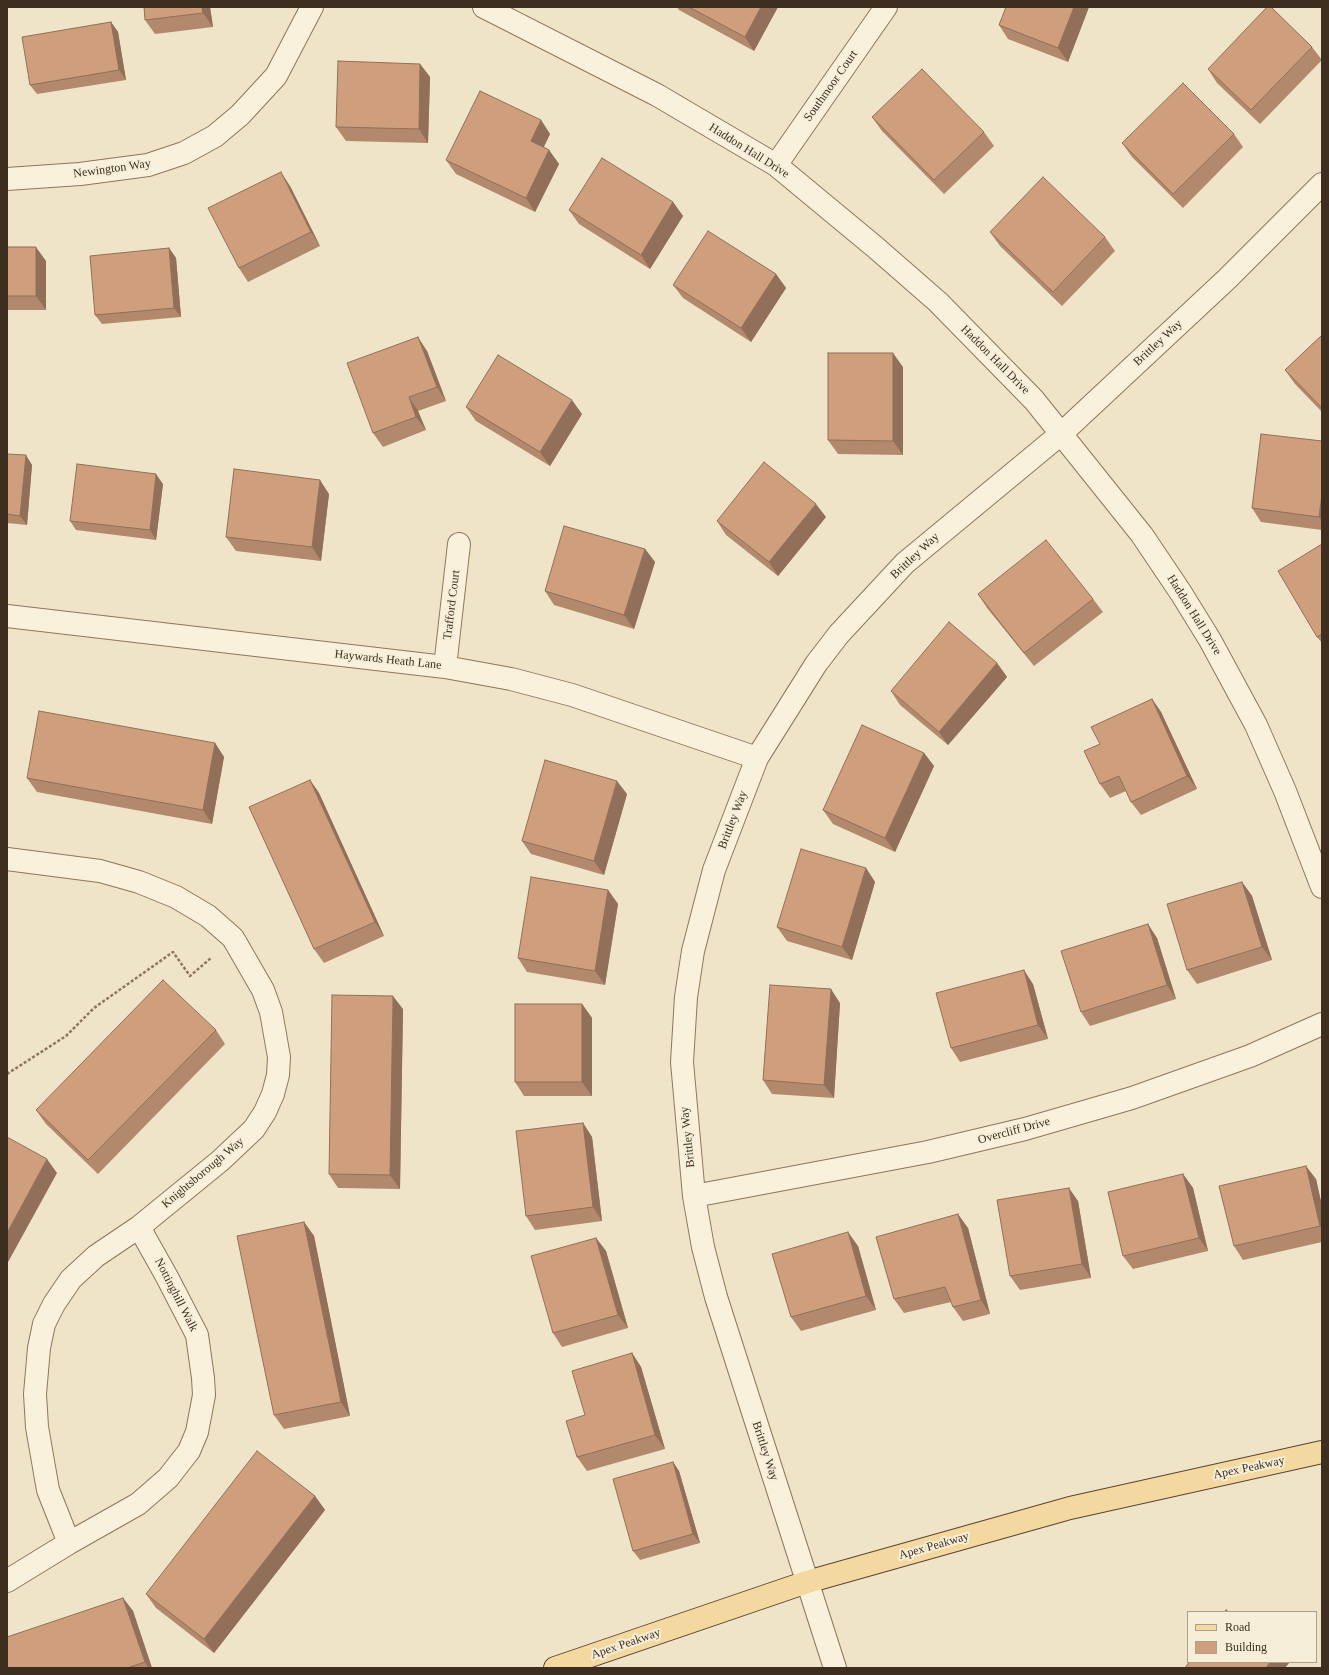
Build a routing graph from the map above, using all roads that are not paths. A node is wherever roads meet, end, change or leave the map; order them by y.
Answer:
1 (312, 7) edge
2 (484, 7) edge
3 (886, 7) edge
4 (776, 165) junction
5 (7, 179) edge
6 (1322, 184) edge
7 (1062, 433) junction
8 (459, 544) dead end
9 (7, 616) edge
10 (445, 667) junction
11 (757, 758) junction
12 (7, 858) edge
13 (1322, 887) edge
14 (1322, 1024) edge
15 (694, 1196) junction
16 (139, 1227) junction
17 (1322, 1452) edge
18 (69, 1543) junction
19 (7, 1581) edge
20 (807, 1582) junction
21 (555, 1668) edge
22 (835, 1668) edge

1 - 5 street, Newington Way
2 - 4 street, Haddon Hall Drive
3 - 4 street, Southmoor Court
4 - 7 street, Haddon Hall Drive
6 - 7 street, Brittley Way
7 - 11 street, Brittley Way
7 - 13 street, Haddon Hall Drive
8 - 10 street, Trafford Court
9 - 10 street, Haywards Heath Lane
10 - 11 street, Haywards Heath Lane
11 - 15 street, Brittley Way
12 - 16 street, Knightsborough Way
14 - 15 street, Overcliff Drive
15 - 20 street, Brittley Way
16 - 18 street, Knightsborough Way
16 - 18 street, Nottinghill Walk
17 - 20 main road, Apex Peakway
18 - 19 street
20 - 21 main road, Apex Peakway
20 - 22 street, Brittley Way

